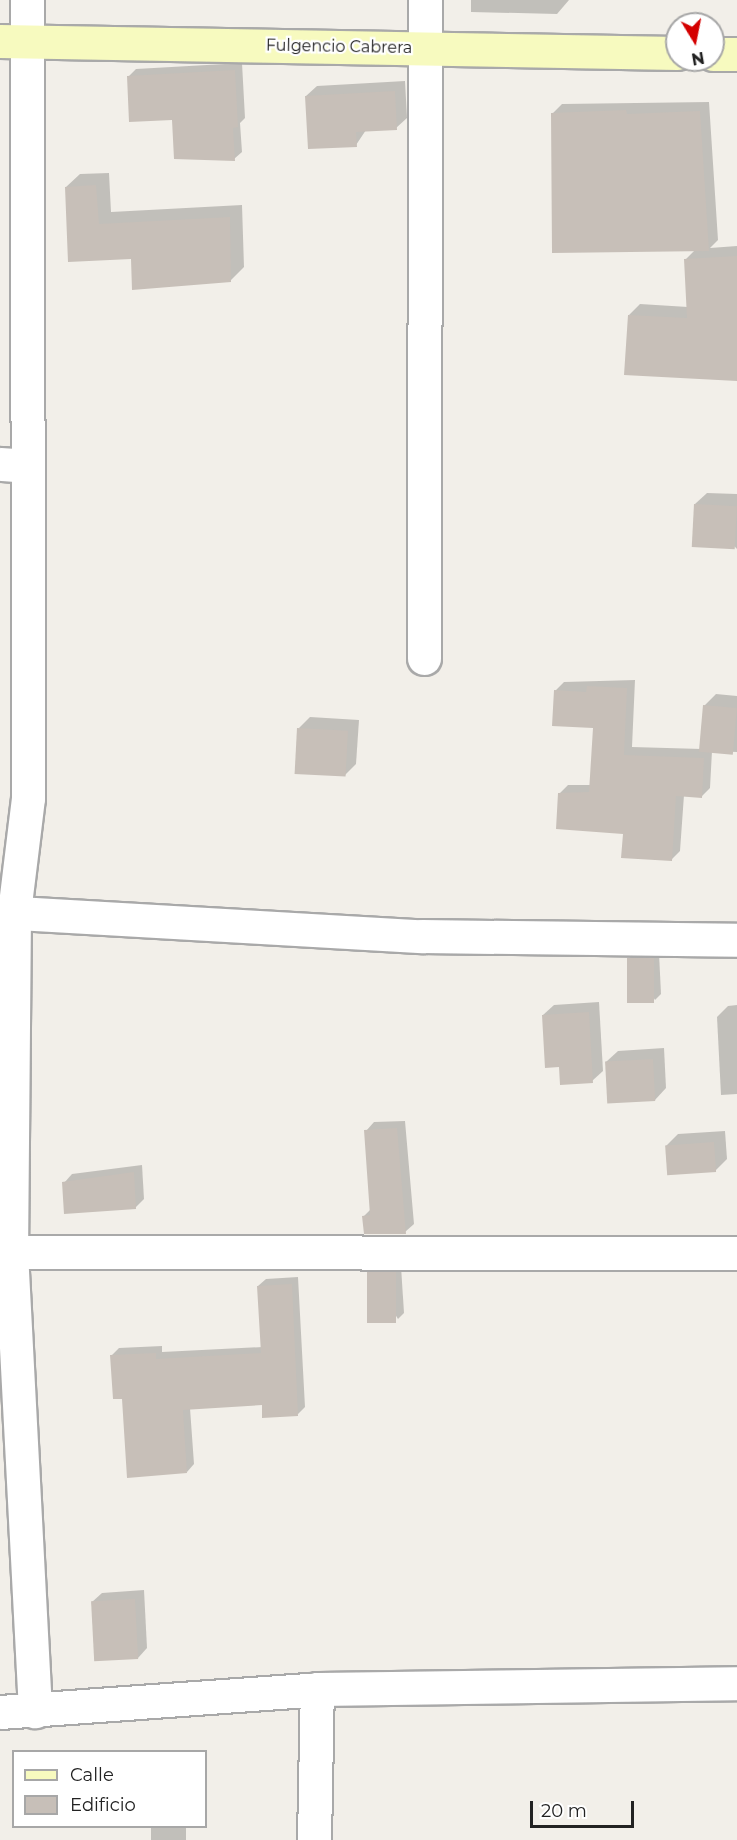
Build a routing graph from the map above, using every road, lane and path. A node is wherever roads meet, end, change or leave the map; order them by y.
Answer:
1 (27, 0) edge
2 (425, 0) edge
3 (13, 42) edge
4 (424, 49) junction
5 (665, 53) edge
6 (14, 465) edge
7 (424, 658) dead end
8 (7, 912) edge
9 (737, 940) edge
10 (5, 1252) edge
11 (737, 1253) edge
12 (737, 1683) edge
13 (317, 1689) junction
14 (35, 1711) junction
15 (0, 1712) edge
16 (314, 1840) edge

1 - 3 street
2 - 4 street
3 - 4 main road, Fulgencio Cabrera
3 - 6 street
4 - 5 main road, Fulgencio Cabrera
4 - 7 street
6 - 8 street
8 - 9 street
8 - 10 street
10 - 11 street
10 - 14 street
12 - 13 street
13 - 14 street
13 - 16 street
14 - 15 street

